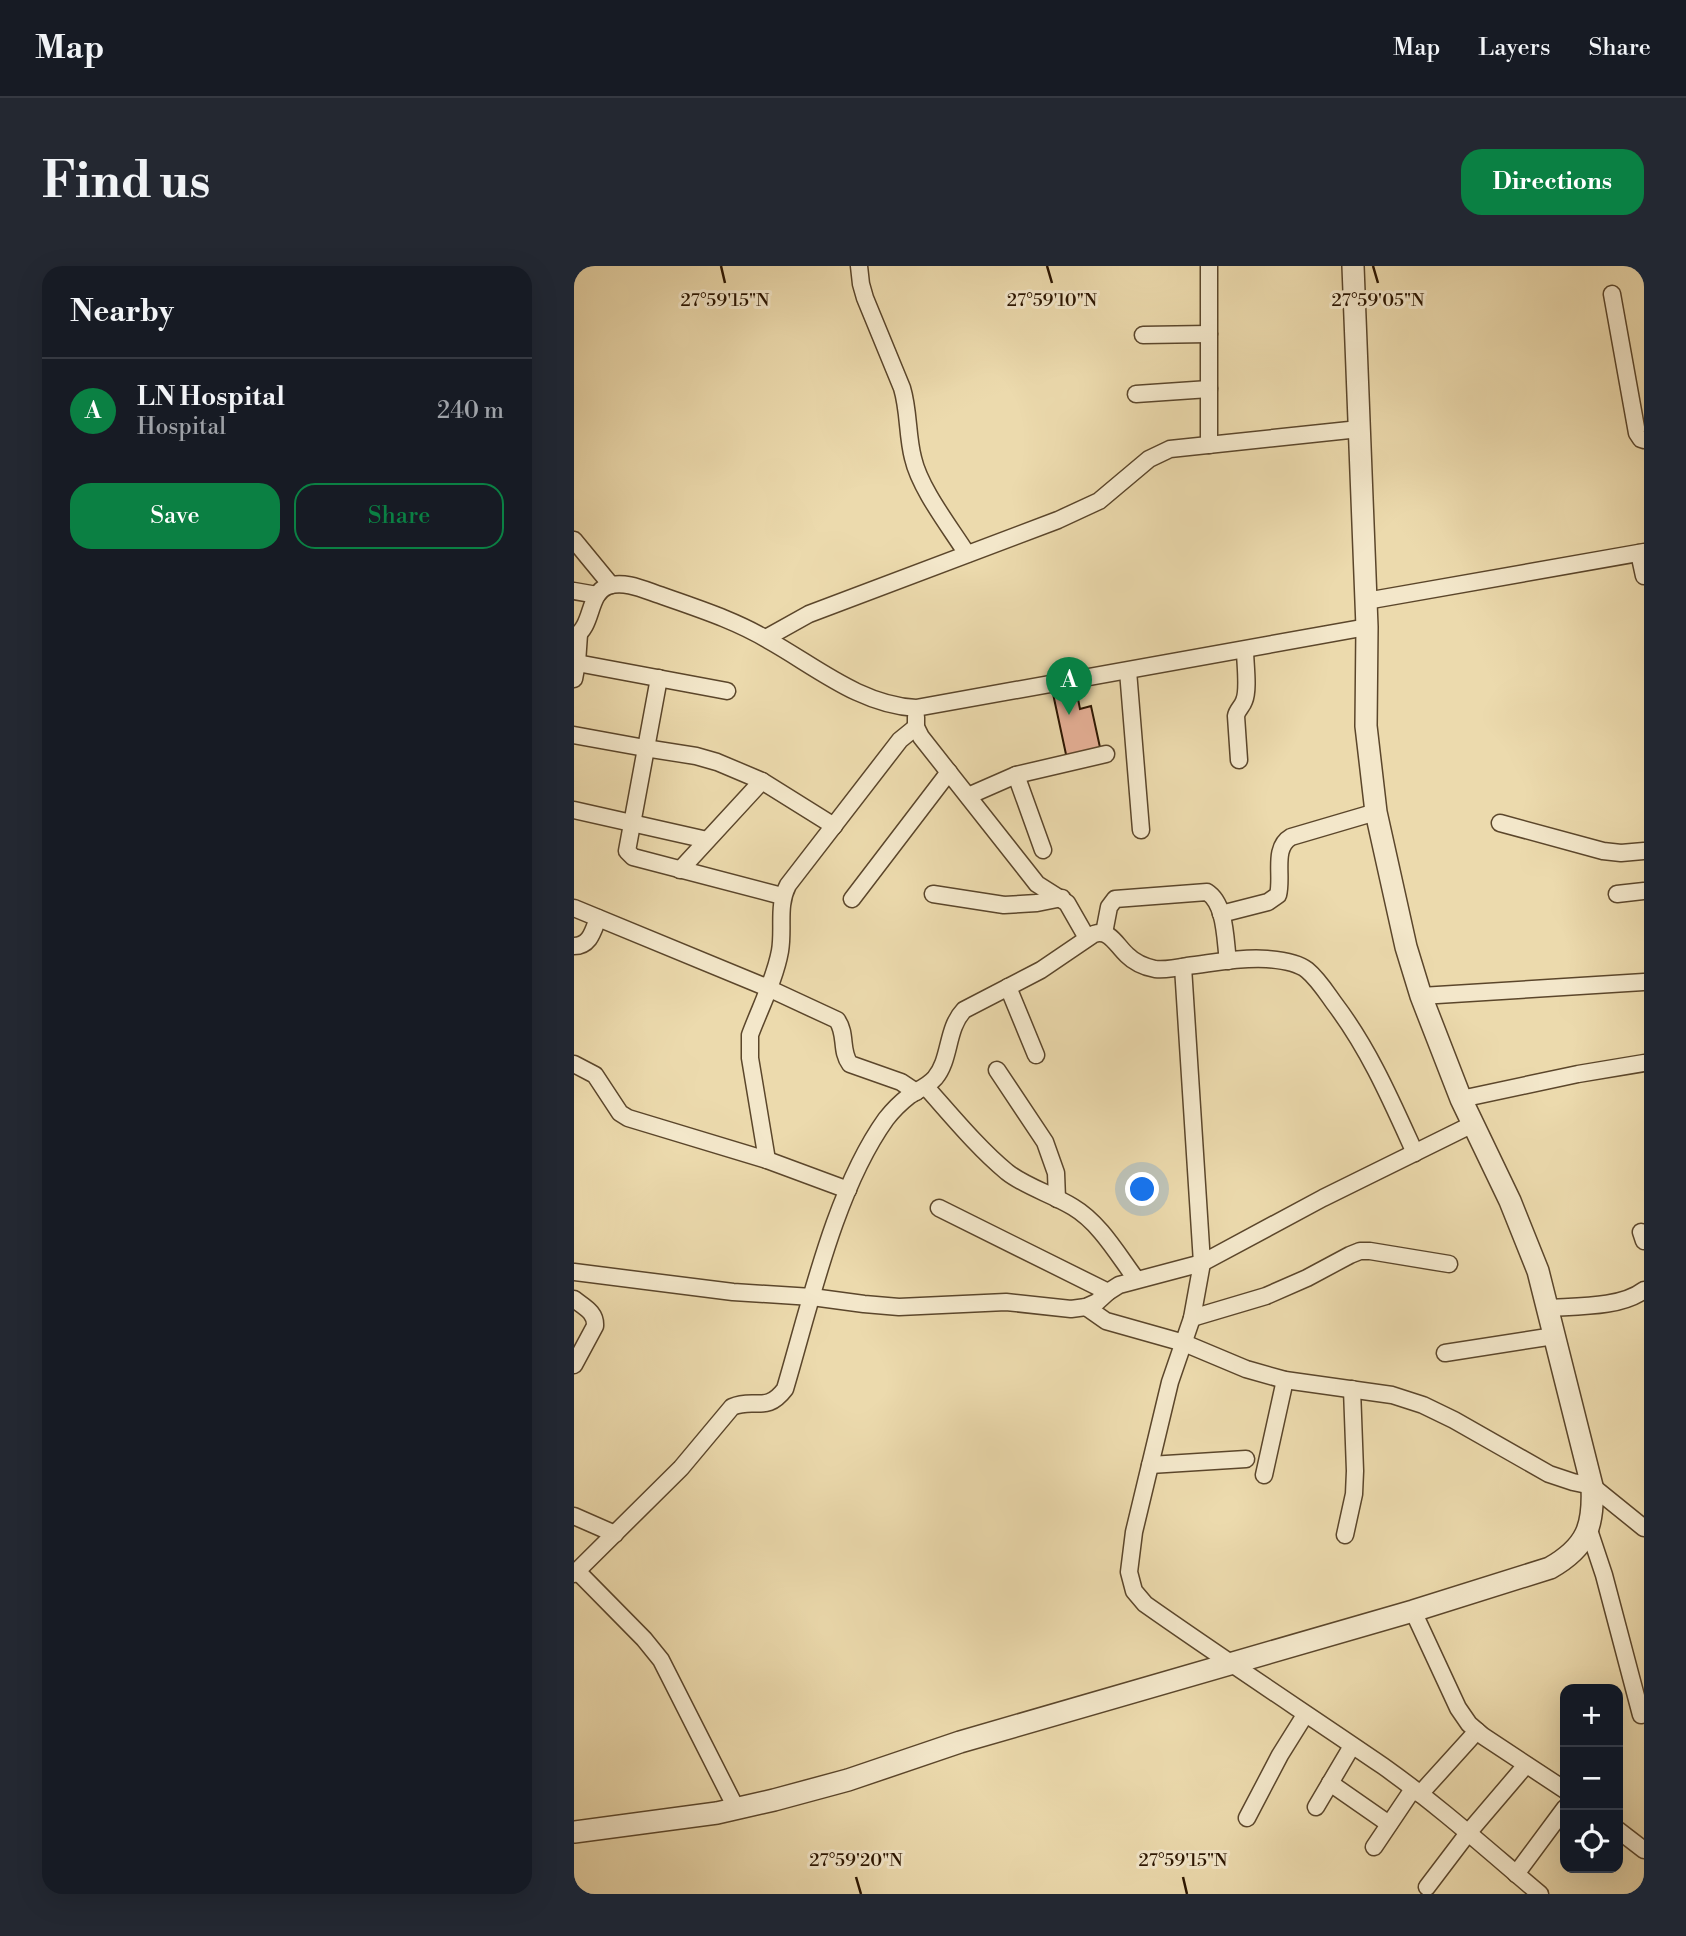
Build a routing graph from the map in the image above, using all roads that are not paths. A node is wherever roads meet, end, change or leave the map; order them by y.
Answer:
1 (859, 266) edge
2 (1209, 266) edge
3 (1353, 266) edge
4 (1612, 294) dead end
5 (1209, 334) junction
6 (1143, 335) dead end
7 (1209, 389) junction
8 (1136, 394) dead end
9 (1359, 429) junction
10 (1644, 440) edge
11 (1209, 445) junction
12 (574, 540) edge
13 (1641, 553) edge
14 (967, 554) junction
15 (1644, 576) edge
16 (611, 585) junction
17 (574, 591) edge
18 (597, 595) junction
19 (1366, 601) junction
20 (1367, 627) junction
21 (577, 635) edge
22 (766, 638) junction
23 (1245, 650) junction
24 (576, 671) edge
25 (1128, 671) junction
26 (659, 678) junction
27 (727, 691) dead end
28 (916, 708) junction
29 (916, 727) junction
30 (574, 735) edge
31 (645, 748) junction
32 (1106, 754) dead end
33 (1239, 760) dead end
34 (949, 772) junction
35 (1016, 775) junction
36 (762, 782) junction
37 (968, 796) junction
38 (574, 810) edge
39 (1376, 811) junction
40 (632, 823) junction
41 (1500, 823) dead end
42 (834, 826) junction
43 (1141, 830) dead end
44 (707, 840) junction
45 (1043, 850) dead end
46 (1644, 851) edge
47 (680, 870) junction
48 (1644, 891) edge
49 (933, 894) dead end
50 (1617, 894) dead end
51 (782, 896) junction
52 (1062, 898) junction
53 (852, 899) dead end
54 (574, 908) edge
55 (1221, 914) junction
56 (598, 918) junction
57 (1104, 933) junction
58 (1087, 938) junction
59 (574, 946) edge
60 (1228, 961) junction
61 (1182, 967) junction
62 (1644, 982) edge
63 (1008, 987) junction
64 (768, 988) junction
65 (1421, 996) junction
66 (1036, 1055) dead end
67 (1644, 1063) edge
68 (574, 1064) edge
69 (997, 1070) dead end
70 (921, 1089) junction
71 (1461, 1099) junction
72 (1473, 1124) junction
73 (1415, 1153) junction
74 (767, 1160) junction
75 (848, 1189) junction
76 (1058, 1199) junction
77 (939, 1208) dead end
78 (1202, 1263) junction
79 (1449, 1264) dead end
80 (574, 1272) edge
81 (1136, 1279) junction
82 (1644, 1290) edge
83 (1108, 1292) junction
84 (812, 1297) junction
85 (574, 1299) edge
86 (1086, 1307) junction
87 (1547, 1308) junction
88 (1192, 1318) junction
89 (1554, 1336) junction
90 (1184, 1343) junction
91 (1444, 1353) dead end
92 (574, 1365) edge
93 (1285, 1380) junction
94 (1352, 1389) junction
95 (1246, 1459) dead end
96 (1150, 1465) junction
97 (1264, 1475) dead end
98 (1592, 1486) junction
99 (574, 1516) edge
100 (1644, 1528) edge
101 (1589, 1530) junction
102 (615, 1534) junction
103 (1345, 1535) dead end
104 (576, 1573) edge
105 (1413, 1611) junction
106 (1229, 1663) junction
107 (1641, 1714) dead end
108 (1305, 1715) junction
109 (1477, 1731) junction
110 (1352, 1746) junction
111 (1526, 1765) junction
112 (1330, 1783) junction
113 (1560, 1787) edge
114 (1416, 1792) junction
115 (1317, 1807) dead end
116 (736, 1808) junction
117 (1564, 1810) edge
118 (1247, 1818) dead end
119 (1390, 1824) junction
120 (574, 1832) edge
121 (1468, 1833) junction
122 (1623, 1834) edge
123 (1374, 1847) dead end
124 (1644, 1850) edge
125 (1516, 1874) junction
126 (1427, 1887) dead end
127 (1540, 1894) edge

1 - 14 street
2 - 5 street
3 - 9 street
4 - 10 street
5 - 6 street
5 - 7 street
7 - 8 street
7 - 11 street
9 - 11 street
9 - 19 street
11 - 14 street
12 - 16 street
13 - 15 street
13 - 19 street
14 - 22 street
16 - 18 street
16 - 22 street
17 - 18 street
18 - 21 street
19 - 20 street
20 - 23 street
20 - 39 street
21 - 24 street
22 - 28 street
23 - 25 street
23 - 33 street
24 - 26 street
25 - 28 street
25 - 43 street
26 - 27 street
26 - 31 street
28 - 29 street
29 - 34 street
29 - 42 street
30 - 31 street
31 - 36 street
31 - 40 street
32 - 35 street
34 - 37 street
34 - 53 street
35 - 37 street
35 - 45 street
36 - 42 street
36 - 44 street
37 - 52 street
38 - 40 street
39 - 55 street
39 - 65 street
40 - 44 street
40 - 47 street
41 - 46 street
42 - 51 street
44 - 47 street
47 - 51 street
48 - 50 street
49 - 52 street
51 - 64 street
52 - 58 street
54 - 56 street
55 - 57 street
55 - 60 street
56 - 59 street
56 - 64 street
57 - 58 street
57 - 61 street
58 - 63 street
60 - 61 street
60 - 73 street
61 - 78 street
62 - 65 street
63 - 66 street
63 - 70 street
64 - 70 street
64 - 74 street
65 - 71 street
67 - 71 street
68 - 74 street
69 - 76 street
70 - 75 street
70 - 76 street
71 - 72 street
72 - 73 street
72 - 87 street
73 - 78 street
74 - 75 street
75 - 84 street
76 - 81 street
77 - 83 street
78 - 81 street
78 - 88 street
79 - 88 street
80 - 84 street
81 - 83 street
82 - 87 street
83 - 86 street
84 - 86 street
84 - 102 street
85 - 92 street
86 - 90 street
87 - 89 street
88 - 90 street
89 - 91 street
89 - 98 street
90 - 93 street
90 - 96 street
93 - 94 street
93 - 97 street
94 - 98 street
94 - 103 street
95 - 96 street
96 - 106 street
98 - 100 street
98 - 101 street
99 - 102 street
101 - 105 street
101 - 107 street
102 - 104 street
104 - 116 street
105 - 106 street
105 - 109 street
106 - 108 street
106 - 116 street
108 - 110 street
108 - 118 street
109 - 111 street
109 - 114 street
110 - 112 street
110 - 114 street
111 - 113 street
111 - 121 street
112 - 115 street
112 - 119 street
114 - 119 street
114 - 121 street
116 - 120 street
117 - 125 street
119 - 123 street
121 - 125 street
121 - 126 street
122 - 124 street
125 - 127 street

